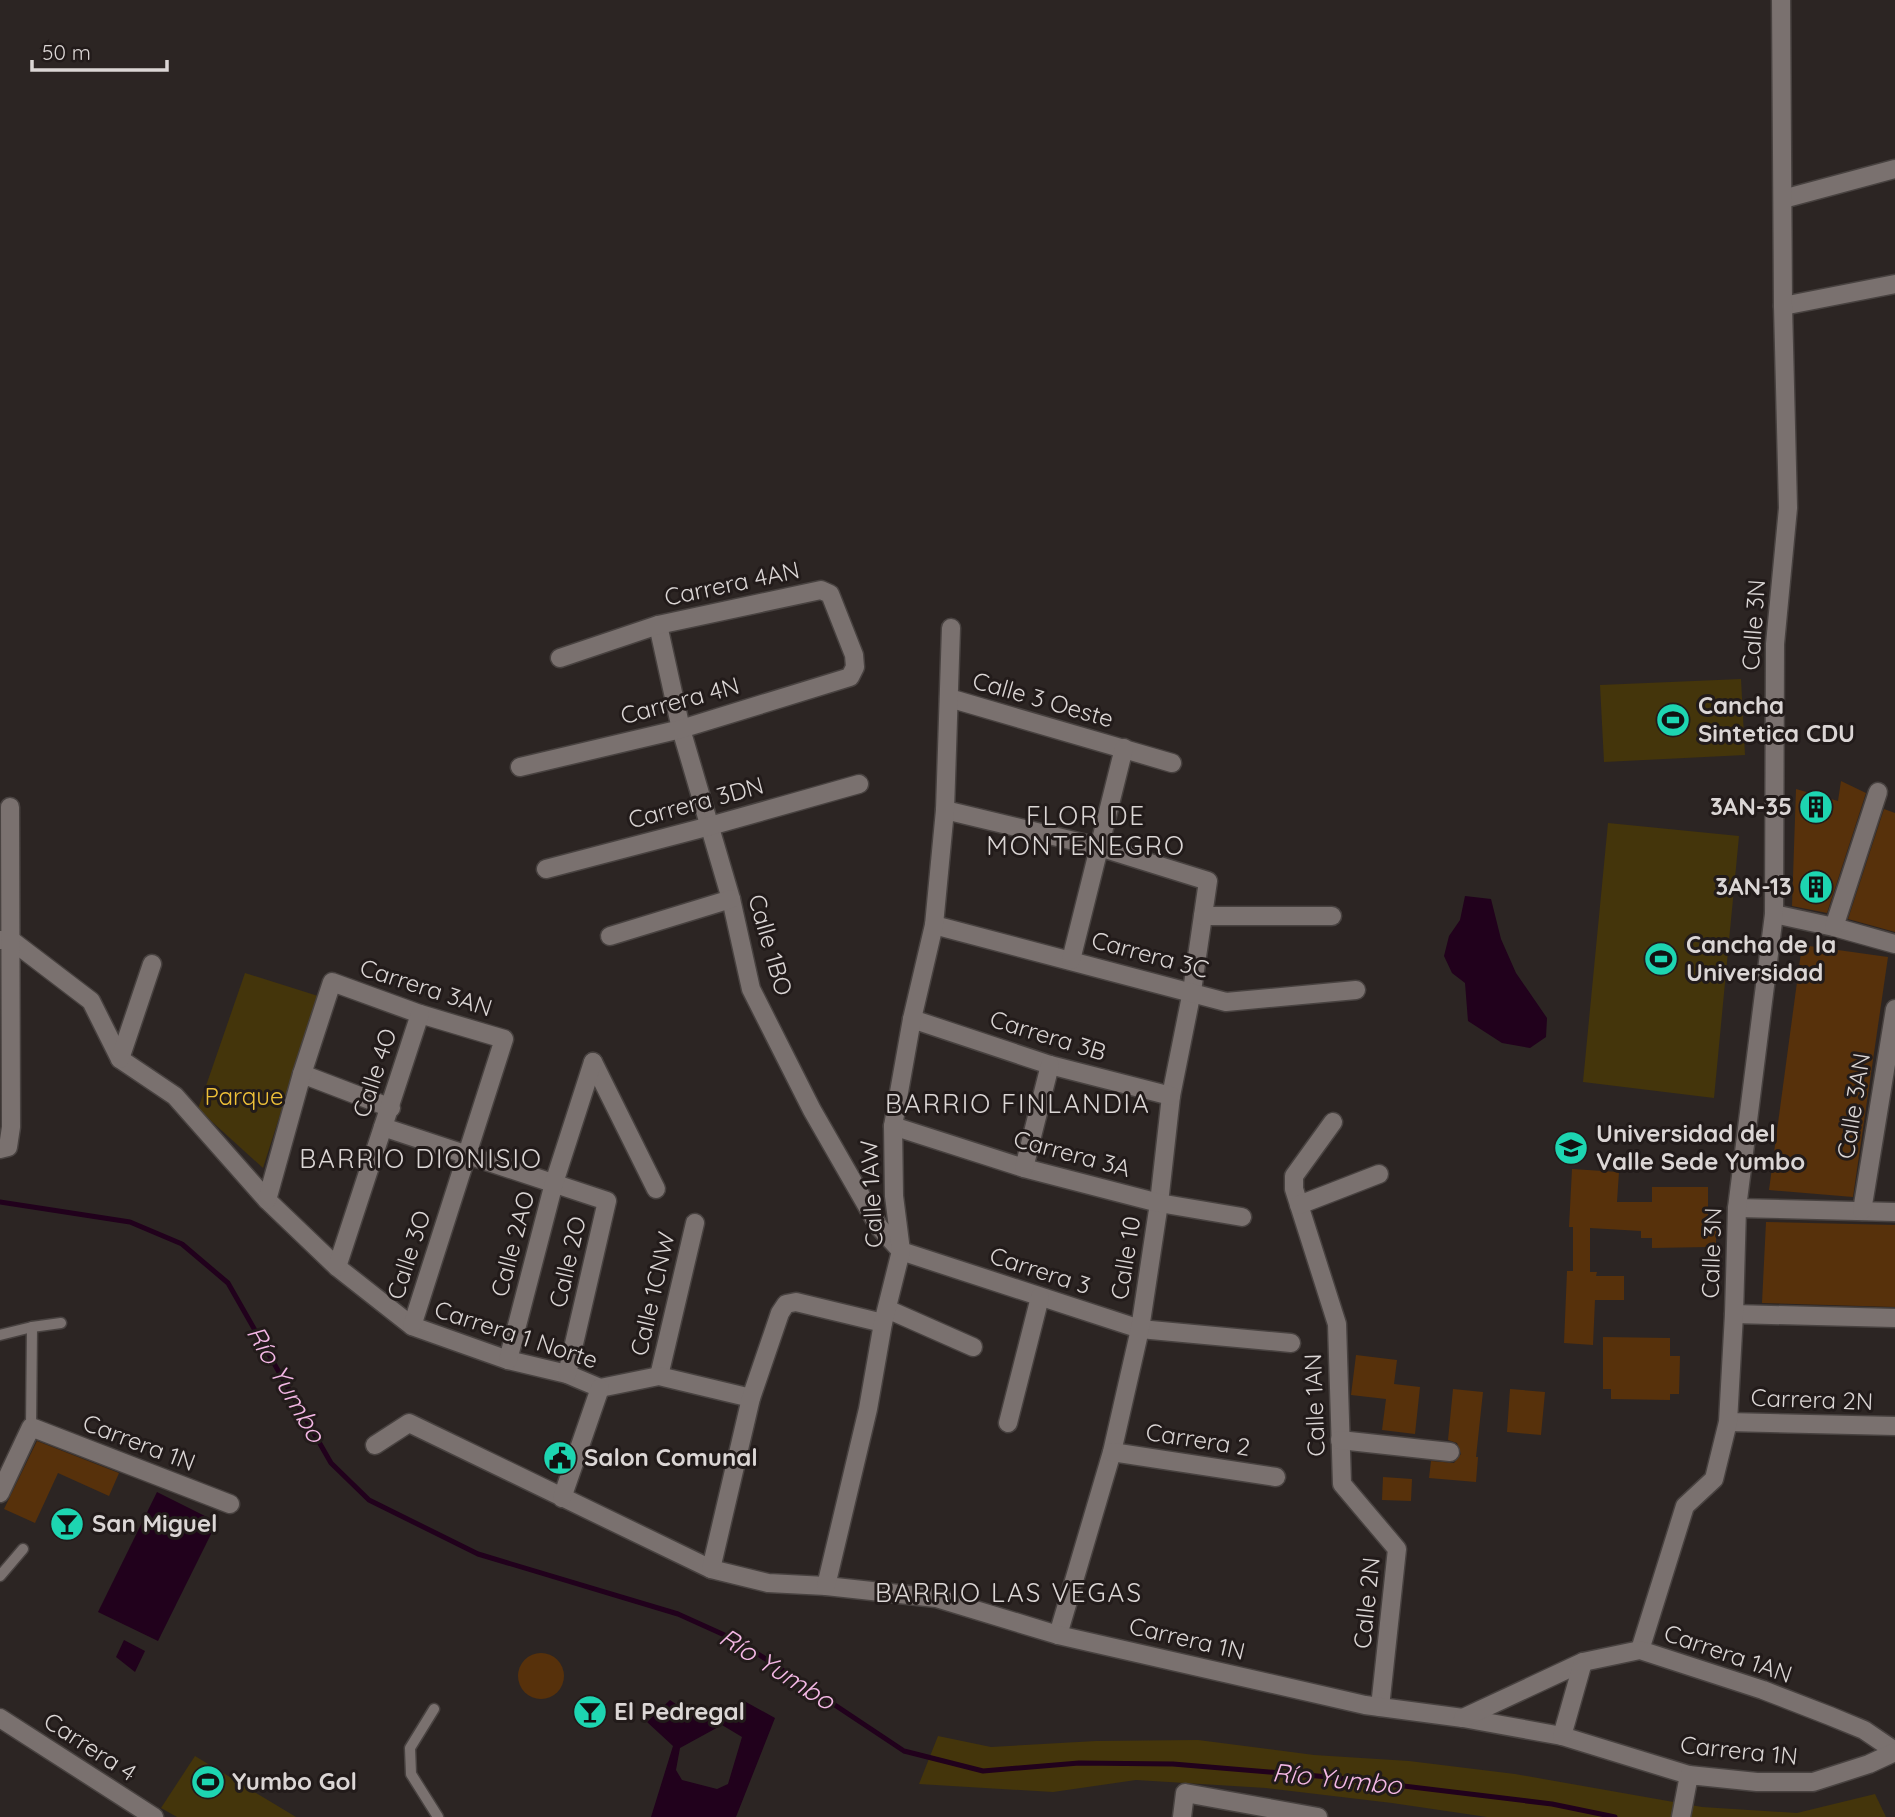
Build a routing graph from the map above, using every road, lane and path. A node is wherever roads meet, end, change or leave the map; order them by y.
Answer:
1 (1782, 0) edge
2 (1895, 169) edge
3 (1783, 199) junction
4 (1895, 284) edge
5 (1783, 306) junction
6 (658, 625) junction
7 (951, 628) dead end
8 (560, 658) dead end
9 (850, 677) joint
10 (948, 698) junction
11 (681, 729) junction
12 (1124, 748) junction
13 (1172, 763) dead end
14 (520, 767) dead end
15 (859, 784) dead end
16 (1878, 792) dead end
17 (10, 807) dead end
18 (945, 810) junction
19 (710, 826) junction
20 (1099, 847) junction
21 (546, 869) dead end
22 (731, 899) junction
23 (1774, 914) junction
24 (1203, 916) junction
25 (1332, 916) dead end
26 (934, 925) junction
27 (1834, 927) junction
28 (610, 936) dead end
29 (5, 940) edge
30 (1895, 944) edge
31 (1071, 960) junction
32 (152, 964) dead end
33 (1356, 990) dead end
34 (1192, 991) junction
35 (1895, 1009) edge
36 (420, 1014) junction
37 (912, 1019) junction
38 (504, 1039) joint
39 (120, 1059) junction
40 (1050, 1065) junction
41 (302, 1074) junction
42 (1171, 1096) junction
43 (391, 1108) junction
44 (1333, 1122) dead end
45 (893, 1126) junction
46 (383, 1127) junction
47 (4, 1148) edge
48 (467, 1154) junction
49 (1024, 1168) junction
50 (1379, 1174) dead end
51 (554, 1183) junction
52 (656, 1189) dead end
53 (267, 1200) junction
54 (1159, 1203) junction
55 (1299, 1205) junction
56 (1737, 1208) junction
57 (1862, 1211) junction
58 (1895, 1212) edge
59 (1242, 1217) dead end
60 (695, 1223) dead end
61 (901, 1251) junction
62 (337, 1267) junction
63 (1040, 1297) junction
64 (1734, 1314) junction
65 (885, 1316) junction
66 (1895, 1318) edge
67 (61, 1323) dead end
68 (412, 1325) junction
69 (32, 1327) junction
70 (1140, 1329) junction
71 (0, 1335) edge
72 (1291, 1343) dead end
73 (973, 1347) dead end
74 (508, 1360) junction
75 (567, 1374) junction
76 (659, 1376) junction
77 (600, 1388) junction
78 (751, 1398) junction
79 (1728, 1422) junction
80 (1008, 1423) dead end
81 (1895, 1426) edge
82 (31, 1427) junction
83 (1340, 1440) junction
84 (375, 1445) dead end
85 (1112, 1452) junction
86 (1450, 1452) dead end
87 (1276, 1477) dead end
88 (1342, 1484) joint
89 (0, 1493) edge
90 (562, 1498) junction
91 (230, 1504) dead end
92 (23, 1549) dead end
93 (711, 1569) junction
94 (0, 1576) edge
95 (826, 1586) junction
96 (1058, 1635) junction
97 (1640, 1650) junction
98 (1583, 1662) junction
99 (1380, 1706) junction
100 (434, 1709) dead end
101 (0, 1718) edge
102 (1463, 1718) junction
103 (1562, 1736) junction
104 (1895, 1752) edge
105 (1688, 1779) junction
106 (154, 1817) edge
107 (438, 1817) edge
108 (1182, 1817) edge
109 (1318, 1817) edge
110 (1681, 1817) edge

1 - 3 street, Calle 3N
2 - 3 street
3 - 5 street, Calle 3N
4 - 5 street
5 - 23 street, Calle 3N
6 - 8 street, Carrera 4AN
6 - 9 street, Carrera 4AN
6 - 11 street, Calle 1BO
7 - 10 street, Calle 1AW
9 - 11 street, Carrera 4N
10 - 12 street, Calle 3 Oeste
10 - 18 street, Calle 1AW
11 - 14 street, Carrera 4N
11 - 19 street, Calle 1BO
12 - 13 street
12 - 20 street
15 - 19 street, Carrera 3DN
16 - 27 street
17 - 29 street
18 - 20 street
18 - 26 street, Calle 1AW
19 - 21 street, Carrera 3DN
19 - 22 street, Calle 1BO
20 - 24 street, Calle 10
20 - 31 street
22 - 28 street
22 - 61 street, Calle 1BO
23 - 27 street
23 - 56 street, Calle 3N
24 - 25 street
24 - 34 street, Calle 10
26 - 31 street, Carrera 3C
26 - 37 street, Calle 1AW
27 - 30 street
29 - 39 street, Carrera 1 Norte
29 - 47 street
31 - 34 street, Carrera 3C
32 - 39 street
33 - 34 street, Carrera 3C
34 - 42 street, Calle 10
35 - 57 street, Calle 3AN
36 - 38 street, Carrera 3AN
36 - 41 street, Carrera 3AN
36 - 43 street, Calle 4O
37 - 40 street, Carrera 3B
37 - 45 street, Calle 1AW
38 - 48 street, Calle 3O
39 - 53 street, Carrera 1 Norte
40 - 42 street, Carrera 3B
40 - 49 street
41 - 43 street
41 - 53 street
42 - 54 street, Calle 10
43 - 46 street, Calle 4O
44 - 55 street, Calle 1AN
45 - 49 street, Carrera 3A
45 - 61 street, Calle 1AW
46 - 48 street
46 - 62 street, Calle 4O
48 - 51 street
48 - 68 street, Calle 3O
49 - 54 street, Carrera 3A
50 - 55 street
51 - 52 street, Calle 2AO
51 - 74 street, Calle 2AO
51 - 75 street, Calle 2O
53 - 62 street, Carrera 1 Norte
54 - 59 street, Carrera 3A
54 - 70 street, Calle 10
55 - 83 street, Calle 1AN
56 - 57 street
56 - 64 street, Calle 3N
57 - 58 street
60 - 76 street, Calle 1CNW
61 - 63 street, Carrera 3
61 - 65 street, Calle 1AW
62 - 68 street, Carrera 1 Norte
63 - 70 street, Carrera 3
63 - 80 street
64 - 66 street
64 - 79 street, Calle 3N
65 - 73 street
65 - 78 street
65 - 95 street, Calle 1AW
67 - 69 lane
68 - 74 street, Carrera 1 Norte
69 - 71 lane
69 - 82 lane
70 - 72 street, Carrera 3
70 - 85 street, Calle 10
74 - 75 street, Carrera 1 Norte
75 - 77 street, Carrera 1 Norte
76 - 77 street
76 - 78 street
77 - 90 street, Carrera 1 Norte
78 - 93 street
79 - 81 street, Carrera 2N
79 - 97 street, Calle 3N
82 - 89 street
82 - 91 street, Carrera 1N
83 - 86 street
83 - 88 street, Calle 1AN
84 - 90 street, Carrera 1N
85 - 87 street, Carrera 2
85 - 96 street, Calle 10
88 - 99 street, Calle 2N
90 - 93 street, Carrera 1N
92 - 94 lane
93 - 95 street, Carrera 1N
95 - 96 street, Carrera 1N
96 - 99 street, Carrera 1N
97 - 98 street, Carrera 1AN
97 - 104 street, Carrera 1AN
98 - 102 street, Carrera 1AN
98 - 103 street
99 - 102 street, Carrera 1N
100 - 107 lane
101 - 106 street, Carrera 4
102 - 103 street, Carrera 1N
103 - 105 street, Carrera 1N
104 - 105 street, Carrera 1N
105 - 110 street
108 - 109 street

